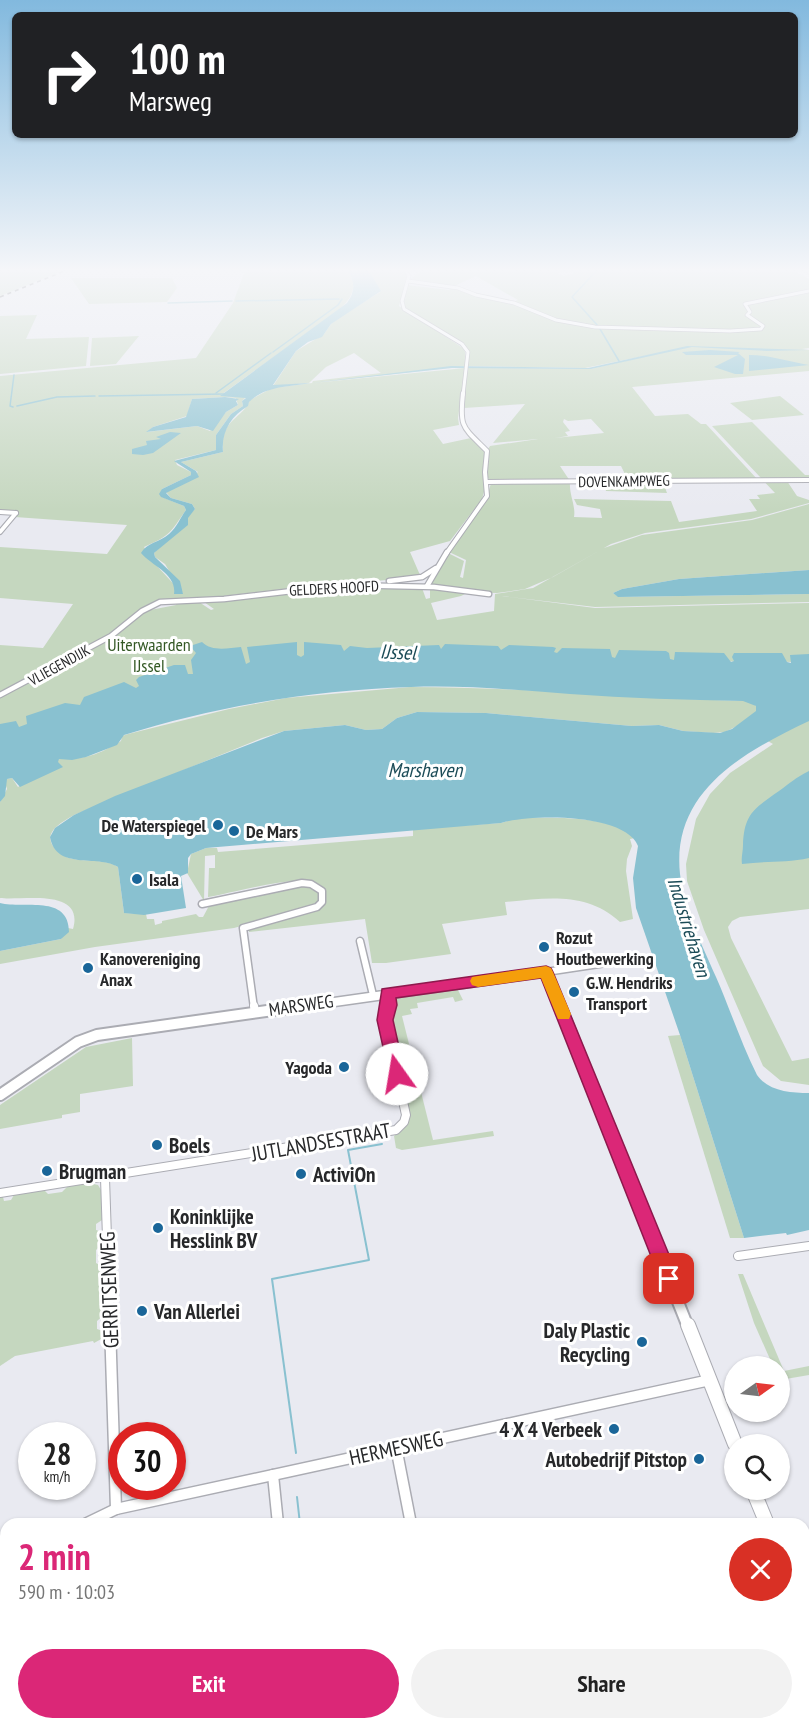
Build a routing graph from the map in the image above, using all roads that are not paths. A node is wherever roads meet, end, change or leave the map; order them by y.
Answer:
1 (466, 349) edge
2 (809, 480) edge
3 (487, 482) junction
4 (0, 512) edge
5 (0, 532) edge
6 (441, 565) junction
7 (343, 585) junction
8 (427, 586) junction
9 (489, 594) dead end
10 (178, 600) joint
11 (0, 695) edge
12 (202, 904) dead end
13 (360, 940) dead end
14 (619, 962) dead end
15 (546, 972) junction
16 (388, 993) junction
17 (373, 995) junction
18 (255, 1012) junction
19 (0, 1095) edge
20 (105, 1178) junction
21 (0, 1193) edge
22 (809, 1246) edge
23 (738, 1256) dead end
24 (710, 1380) junction
25 (731, 1434) edge
26 (396, 1447) junction
27 (273, 1475) junction
28 (757, 1500) edge
29 (116, 1509) junction
30 (98, 1518) edge
31 (277, 1518) edge
32 (410, 1518) edge
33 (765, 1518) edge

1 - 3 street
2 - 3 street, DOVENKAMPWEG
3 - 6 street
4 - 5 street
6 - 7 street
6 - 8 street
7 - 8 street, GELDERS HOOFD
7 - 10 street, GELDERS HOOFD
8 - 9 street, GELDERS HOOFD
10 - 11 street, VLIEGENDIJK
12 - 18 street
13 - 17 street
14 - 15 street, MARSWEG
15 - 16 street, MARSWEG
15 - 24 street
16 - 17 street, MARSWEG
16 - 20 street, JUTLANDSESTRAAT
17 - 18 street, MARSWEG
18 - 19 street, MARSWEG
20 - 21 street
20 - 29 street, GERRITSENWEG
22 - 23 street
24 - 25 street
24 - 26 street, HERMESWEG
26 - 27 street, HERMESWEG
26 - 32 street
27 - 29 street, HERMESWEG
27 - 31 street
28 - 33 street
29 - 30 street, HERMESWEG

